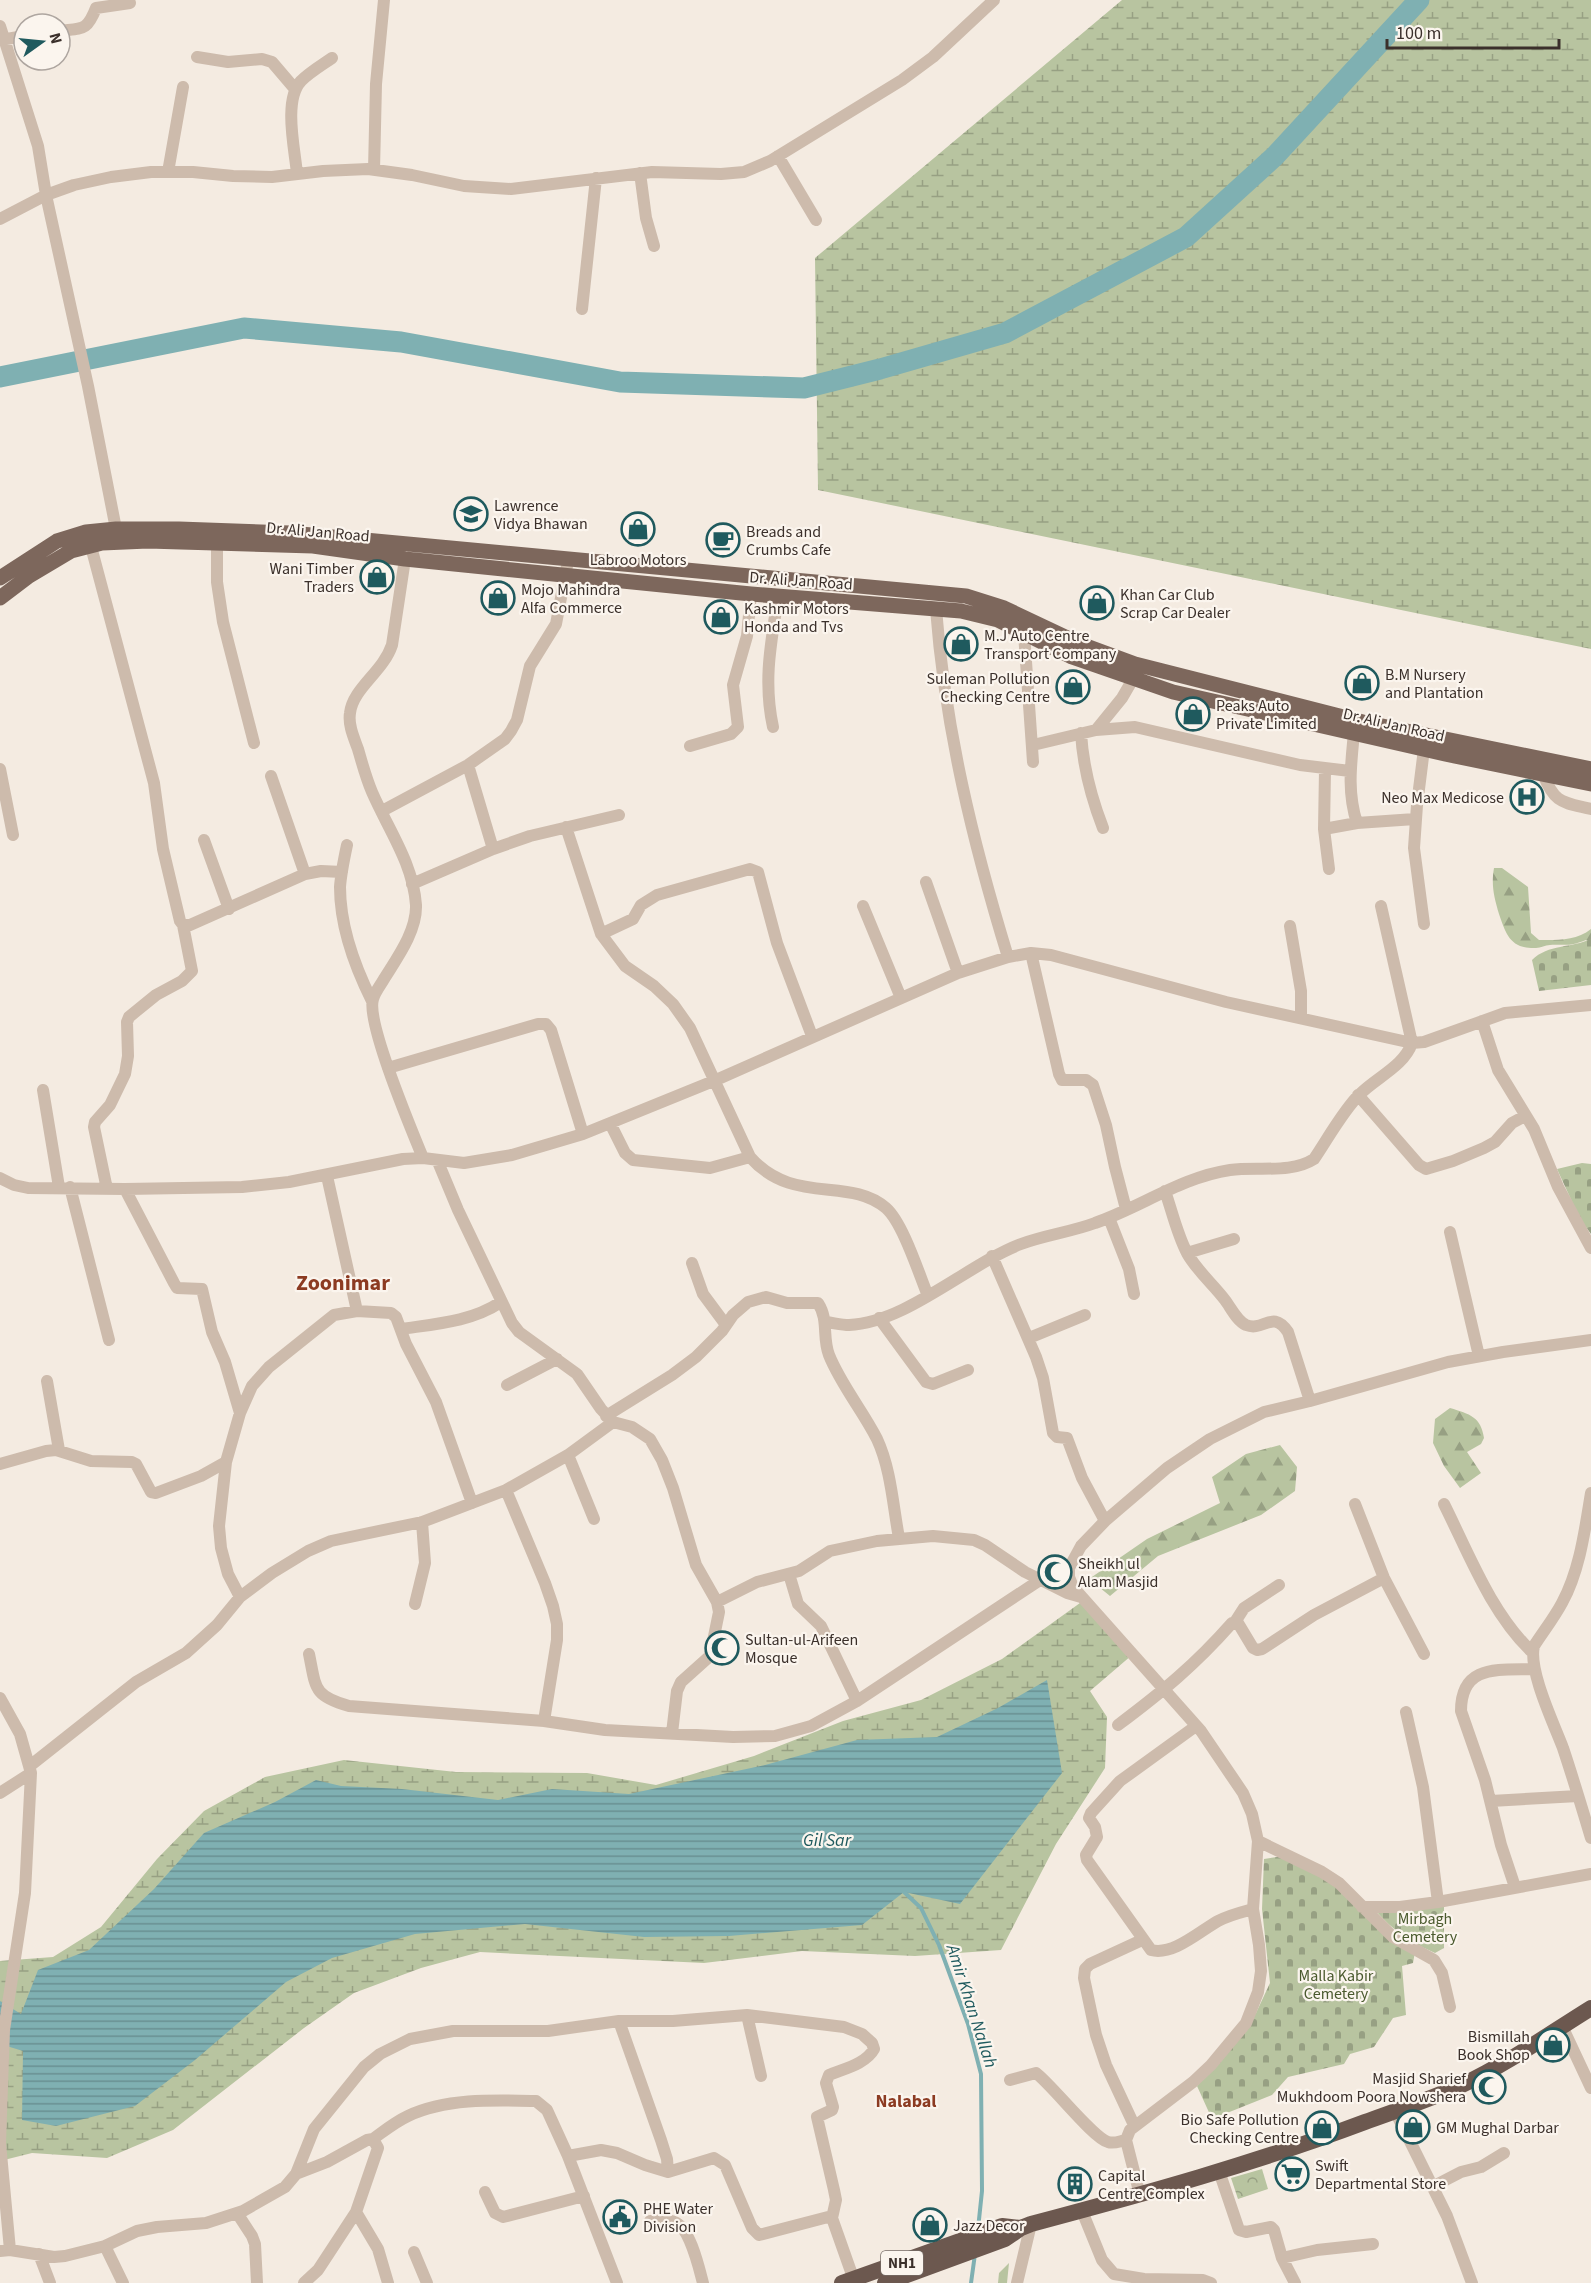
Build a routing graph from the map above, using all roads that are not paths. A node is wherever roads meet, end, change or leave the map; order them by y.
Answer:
1 (384, 0) edge
2 (994, 0) edge
3 (130, 3) dead end
4 (0, 26) edge
5 (72, 29) edge
6 (2, 39) edge
7 (198, 57) dead end
8 (332, 58) dead end
9 (183, 87) dead end
10 (295, 89) junction
11 (778, 156) junction
12 (374, 170) junction
13 (168, 172) junction
14 (640, 173) junction
15 (297, 174) junction
16 (596, 178) junction
17 (46, 195) junction
18 (0, 219) edge
19 (816, 220) dead end
20 (654, 246) dead end
21 (582, 309) dead end
22 (116, 529) junction
23 (88, 539) junction
24 (217, 543) junction
25 (405, 559) junction
26 (567, 568) junction
27 (0, 578) edge
28 (751, 594) junction
29 (778, 597) junction
30 (0, 598) edge
31 (936, 609) junction
32 (1024, 633) junction
33 (1133, 679) junction
34 (773, 727) dead end
35 (1096, 730) junction
36 (1354, 733) junction
37 (1081, 734) junction
38 (254, 743) dead end
39 (1033, 745) junction
40 (690, 746) dead end
41 (1424, 749) junction
42 (1033, 762) dead end
43 (468, 765) junction
44 (0, 769) edge
45 (1591, 769) edge
46 (1325, 770) junction
47 (1350, 771) junction
48 (1543, 774) junction
49 (271, 776) dead end
50 (1591, 784) edge
51 (1591, 809) edge
52 (382, 811) junction
53 (619, 814) dead end
54 (1415, 819) junction
55 (1357, 823) junction
56 (566, 827) junction
57 (1103, 828) dead end
58 (1324, 829) junction
59 (13, 835) dead end
60 (204, 840) dead end
61 (347, 845) dead end
62 (493, 849) junction
63 (1329, 870) dead end
64 (342, 872) junction
65 (305, 874) junction
66 (926, 882) dead end
67 (412, 884) junction
68 (863, 906) dead end
69 (1381, 906) dead end
70 (229, 909) junction
71 (1424, 924) dead end
72 (183, 925) junction
73 (1290, 926) dead end
74 (601, 934) junction
75 (1031, 953) junction
76 (1008, 957) junction
77 (958, 973) junction
78 (901, 998) junction
79 (372, 1001) junction
80 (1591, 1005) edge
81 (1301, 1018) junction
82 (1482, 1021) junction
83 (812, 1036) junction
84 (1412, 1043) junction
85 (388, 1068) junction
86 (716, 1080) junction
87 (43, 1090) dead end
88 (1358, 1095) junction
89 (1525, 1116) junction
90 (610, 1123) junction
91 (583, 1134) junction
92 (750, 1157) junction
93 (423, 1158) junction
94 (438, 1161) junction
95 (327, 1176) junction
96 (0, 1179) edge
97 (64, 1187) junction
98 (107, 1189) junction
99 (125, 1189) junction
100 (1165, 1191) junction
101 (1126, 1209) junction
102 (1108, 1218) junction
103 (1450, 1232) dead end
104 (1234, 1239) dead end
105 (1591, 1248) edge
106 (1187, 1253) junction
107 (992, 1256) junction
108 (692, 1263) dead end
109 (1134, 1294) dead end
110 (928, 1296) junction
111 (501, 1302) junction
112 (357, 1311) junction
113 (1085, 1315) dead end
114 (879, 1317) junction
115 (826, 1322) junction
116 (726, 1325) junction
117 (401, 1329) junction
118 (1029, 1338) junction
119 (110, 1340) dead end
120 (1591, 1340) edge
121 (1479, 1356) junction
122 (557, 1359) junction
123 (968, 1370) dead end
124 (47, 1381) dead end
125 (507, 1385) dead end
126 (1310, 1401) junction
127 (240, 1413) junction
128 (610, 1419) junction
129 (59, 1450) junction
130 (568, 1455) junction
131 (226, 1462) junction
132 (0, 1464) edge
133 (506, 1490) junction
134 (1591, 1493) edge
135 (472, 1503) junction
136 (1355, 1504) dead end
137 (1444, 1504) dead end
138 (594, 1519) dead end
139 (1106, 1521) junction
140 (422, 1522) junction
141 (899, 1538) junction
142 (789, 1574) junction
143 (1384, 1578) junction
144 (1040, 1580) junction
145 (1279, 1585) dead end
146 (240, 1596) junction
147 (1081, 1597) junction
148 (717, 1602) junction
149 (416, 1604) dead end
150 (1235, 1622) junction
151 (1532, 1652) junction
152 (309, 1654) dead end
153 (1424, 1654) dead end
154 (1534, 1669) junction
155 (1166, 1690) junction
156 (0, 1698) edge
157 (857, 1701) junction
158 (1406, 1712) dead end
159 (544, 1721) junction
160 (1118, 1725) dead end
161 (1196, 1726) junction
162 (672, 1733) junction
163 (31, 1769) junction
164 (0, 1793) edge
165 (1578, 1796) junction
166 (1491, 1801) junction
167 (1591, 1838) edge
168 (1258, 1841) junction
169 (1591, 1874) edge
170 (1515, 1887) junction
171 (1438, 1902) junction
172 (1362, 1907) junction
173 (1253, 1909) junction
174 (1142, 1940) junction
175 (1450, 2007) dead end
176 (1591, 2008) edge
177 (747, 2015) junction
178 (619, 2020) junction
179 (1562, 2026) junction
180 (761, 2076) dead end
181 (1010, 2080) dead end
182 (1591, 2088) edge
183 (1395, 2111) junction
184 (1134, 2125) junction
185 (373, 2139) junction
186 (1126, 2140) junction
187 (1504, 2153) dead end
188 (568, 2156) junction
189 (1219, 2171) junction
190 (668, 2172) junction
191 (296, 2174) junction
192 (1432, 2187) junction
193 (484, 2192) dead end
194 (1140, 2194) junction
195 (584, 2196) junction
196 (1082, 2211) junction
197 (356, 2212) junction
198 (237, 2213) junction
199 (832, 2218) junction
200 (650, 2221) dead end
201 (1026, 2226) junction
202 (1373, 2244) dead end
203 (105, 2246) junction
204 (963, 2248) junction
205 (5, 2250) edge
206 (414, 2252) dead end
207 (39, 2254) junction
208 (1282, 2258) junction
209 (318, 2270) junction
210 (850, 2282) edge
211 (50, 2283) edge
212 (123, 2283) edge
213 (257, 2283) edge
214 (304, 2283) edge
215 (323, 2283) edge
216 (388, 2283) edge
217 (427, 2283) edge
218 (617, 2283) edge
219 (703, 2283) edge
220 (885, 2283) edge
221 (1017, 2283) edge
222 (1211, 2283) edge
223 (1295, 2283) edge
224 (1472, 2283) edge

1 - 12 street
2 - 11 street
3 - 5 street
4 - 6 street
6 - 17 street
7 - 10 street
8 - 10 street
9 - 13 street
10 - 15 street
11 - 14 street
11 - 19 street
12 - 15 street
12 - 16 street
13 - 15 street
13 - 17 street
14 - 16 street
14 - 20 street
16 - 21 street
17 - 18 street
17 - 22 street
22 - 23 main road, Dr. Ali Jan Road
22 - 26 main road, Dr. Ali Jan Road
23 - 24 main road, Dr. Ali Jan Road
23 - 27 main road, Dr. Ali Jan Road
23 - 30 main road, Dr. Ali Jan Road
23 - 72 street
24 - 25 main road, Dr. Ali Jan Road
24 - 38 street
25 - 26 main road, Dr. Ali Jan Road
25 - 52 street
26 - 28 main road, Dr. Ali Jan Road
26 - 43 street
26 - 45 main road, Dr. Ali Jan Road
28 - 29 main road, Dr. Ali Jan Road
28 - 40 street
29 - 31 main road, Dr. Ali Jan Road
29 - 34 street
31 - 32 main road, Dr. Ali Jan Road
31 - 76 street
32 - 33 main road, Dr. Ali Jan Road
32 - 39 street
33 - 35 street
33 - 36 main road, Dr. Ali Jan Road
35 - 37 street
35 - 46 street
36 - 41 main road, Dr. Ali Jan Road
36 - 47 street
37 - 39 street
37 - 57 street
39 - 42 street
41 - 48 main road, Dr. Ali Jan Road
41 - 54 street
43 - 52 street
43 - 62 street
44 - 59 street
46 - 47 street
46 - 58 street
47 - 55 street
48 - 50 main road, Dr. Ali Jan Road
48 - 51 street
49 - 65 street
52 - 67 street
53 - 56 street
54 - 55 street
54 - 71 street
55 - 58 street
56 - 62 street
56 - 74 street
58 - 63 street
60 - 70 street
61 - 64 street
62 - 67 street
64 - 65 street
64 - 79 street
65 - 70 street
66 - 77 street
67 - 79 street
68 - 78 street
69 - 84 street
70 - 72 street
72 - 98 street
73 - 81 street
74 - 83 street
74 - 86 street
75 - 76 street
75 - 81 street
75 - 101 street
76 - 77 street
77 - 78 street
78 - 83 street
79 - 85 street
80 - 82 street
81 - 84 street
82 - 84 street
82 - 89 street
83 - 86 street
84 - 88 street
85 - 91 street
85 - 93 street
86 - 90 street
86 - 92 street
87 - 97 street
88 - 89 street
88 - 100 street
89 - 105 street
90 - 91 street
90 - 92 street
91 - 94 street
92 - 110 street
93 - 94 street
93 - 95 street
94 - 111 street
95 - 99 street
95 - 112 street
96 - 97 street
97 - 98 street
97 - 119 street
98 - 99 street
99 - 127 street
100 - 101 street
100 - 106 street
101 - 102 street
102 - 107 street
102 - 109 street
103 - 121 street
104 - 106 street
106 - 126 street
107 - 110 street
107 - 118 street
108 - 116 street
110 - 114 street
111 - 117 street
111 - 122 street
112 - 117 street
112 - 127 street
113 - 118 street
114 - 115 street
114 - 123 street
115 - 116 street
115 - 141 street
116 - 128 street
117 - 135 street
118 - 139 street
120 - 121 street
121 - 126 street
122 - 125 street
122 - 128 street
124 - 129 street
126 - 139 street
127 - 131 street
128 - 130 street
128 - 148 street
129 - 131 street
129 - 132 street
130 - 133 street
130 - 138 street
131 - 146 street
133 - 135 street
133 - 159 street
134 - 151 street
135 - 140 street
136 - 143 street
137 - 151 street
139 - 147 street
140 - 146 street
140 - 149 street
141 - 142 street
141 - 144 street
142 - 148 street
142 - 157 street
143 - 150 street
143 - 153 street
144 - 147 street
144 - 157 street
145 - 150 street
146 - 163 street
147 - 155 street
148 - 162 street
150 - 155 street
151 - 154 street
152 - 159 street
154 - 165 street
154 - 166 street
155 - 160 street
155 - 161 street
156 - 163 street
157 - 162 street
158 - 171 street
159 - 162 street
161 - 168 street
161 - 174 street
163 - 164 street
163 - 205 street
165 - 166 street
165 - 167 street
166 - 170 street
168 - 172 street
168 - 173 street
169 - 170 street
170 - 171 street
171 - 172 street
172 - 175 street
173 - 174 street
173 - 184 street
174 - 184 street
176 - 179 highway, NH1
177 - 178 street
177 - 180 street
177 - 199 street
178 - 190 street
178 - 191 street
179 - 182 street
179 - 183 highway, NH1
181 - 186 street
183 - 189 highway, NH1
183 - 192 street
184 - 186 street
185 - 188 street
185 - 191 street
185 - 197 street
186 - 194 street
187 - 192 street
188 - 190 street
188 - 195 street
189 - 194 highway, NH1
189 - 208 street
190 - 199 street
191 - 198 street
192 - 224 street
193 - 195 street
194 - 196 highway, NH1
195 - 218 street
196 - 201 highway, NH1
196 - 222 street
197 - 209 street
197 - 216 street
198 - 203 street
198 - 213 street
199 - 210 street
200 - 219 street
201 - 204 highway, NH1
201 - 221 street
202 - 208 street
203 - 207 street
203 - 212 street
204 - 210 highway, NH1
204 - 220 highway, NH1
205 - 207 street
206 - 217 street
207 - 211 street
208 - 223 street
209 - 214 street
209 - 215 street

